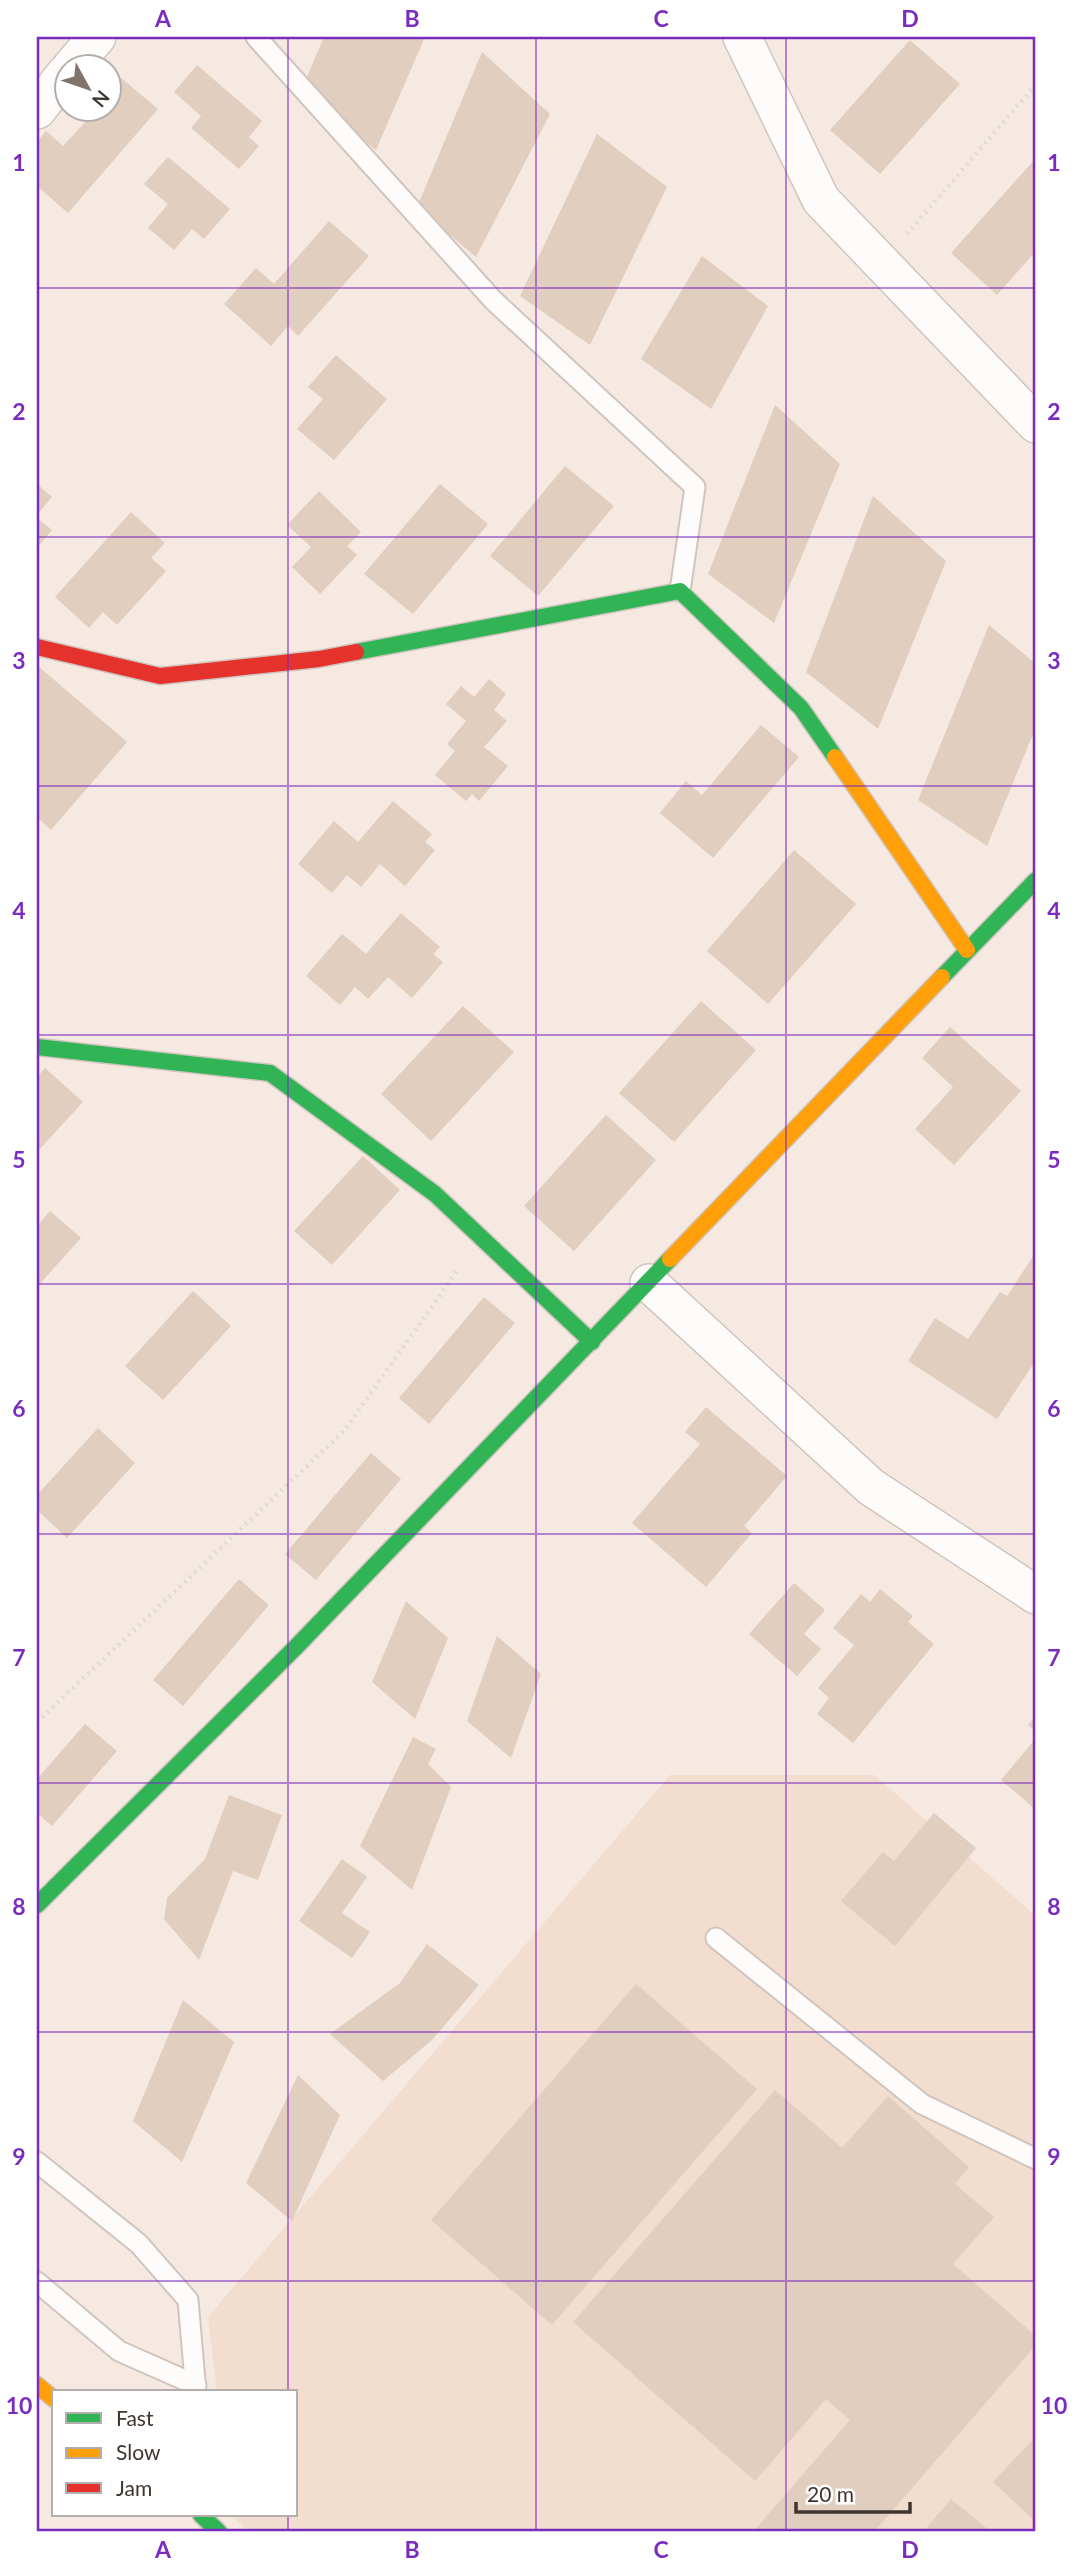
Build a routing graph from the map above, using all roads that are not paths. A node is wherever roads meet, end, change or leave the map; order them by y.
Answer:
1 (96, 37) edge
2 (256, 37) edge
3 (743, 37) edge
4 (84, 52) edge
5 (52, 91) edge
6 (37, 110) edge
7 (1036, 424) edge
8 (680, 591) junction
9 (37, 647) edge
10 (1036, 880) edge
11 (967, 950) junction
12 (37, 1047) edge
13 (649, 1283) junction
14 (592, 1342) junction
15 (1036, 1595) edge
16 (37, 1905) edge
17 (716, 1938) dead end
18 (1036, 2159) edge
19 (37, 2162) edge
20 (37, 2282) edge
21 (37, 2385) edge
22 (196, 2388) edge
23 (52, 2397) edge
24 (203, 2516) edge
25 (219, 2532) edge

1 - 4 street
2 - 8 lane
3 - 7 street
5 - 6 street
8 - 9 street
8 - 11 street
10 - 11 street
11 - 13 street
12 - 14 street
13 - 14 street
13 - 15 street
14 - 16 street
17 - 18 lane
19 - 22 lane
20 - 22 lane
21 - 23 street
24 - 25 street

